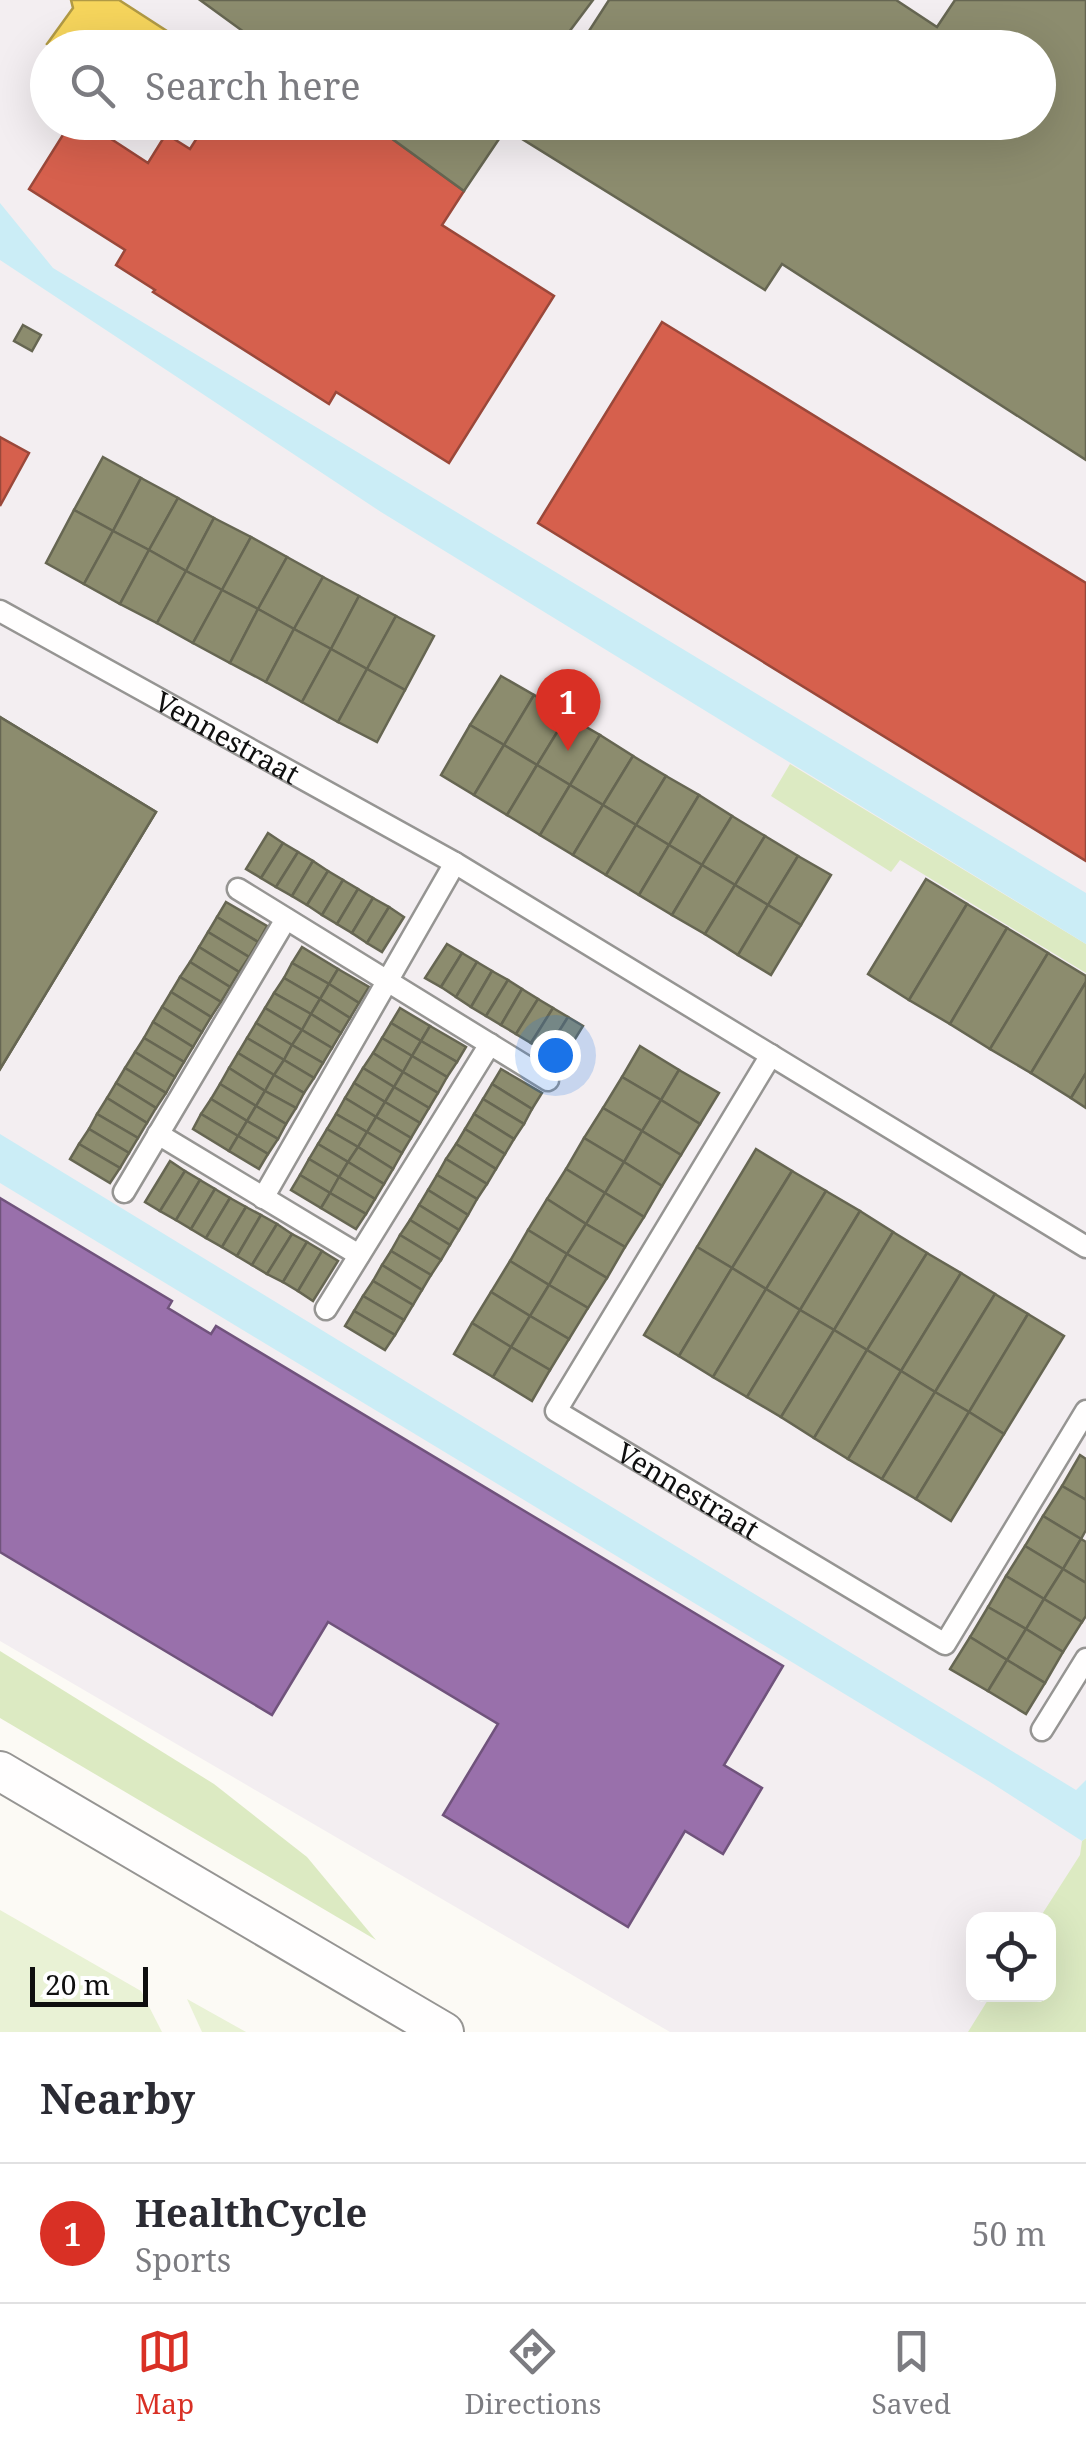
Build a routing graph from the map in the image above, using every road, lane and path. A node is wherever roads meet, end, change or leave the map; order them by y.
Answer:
1 (0, 611) edge
2 (455, 863) junction
3 (238, 889) dead end
4 (286, 918) junction
5 (387, 981) junction
6 (490, 1044) junction
7 (771, 1055) junction
8 (548, 1080) dead end
9 (158, 1134) junction
10 (124, 1192) dead end
11 (263, 1198) junction
12 (1086, 1247) edge
13 (359, 1255) junction
14 (326, 1309) dead end
15 (1086, 1411) edge
16 (1086, 1659) edge
17 (1042, 1730) dead end
18 (0, 1771) edge
19 (444, 2032) edge

1 - 2 lane, Vennestraat
2 - 5 lane
2 - 7 lane, Vennestraat
3 - 4 lane
4 - 5 lane
4 - 9 lane
5 - 6 lane
5 - 11 lane
6 - 8 lane
6 - 13 lane
7 - 12 lane, Vennestraat
7 - 15 lane, Vennestraat
9 - 10 lane
9 - 11 lane
11 - 13 lane
13 - 14 lane
16 - 17 lane
18 - 19 street

